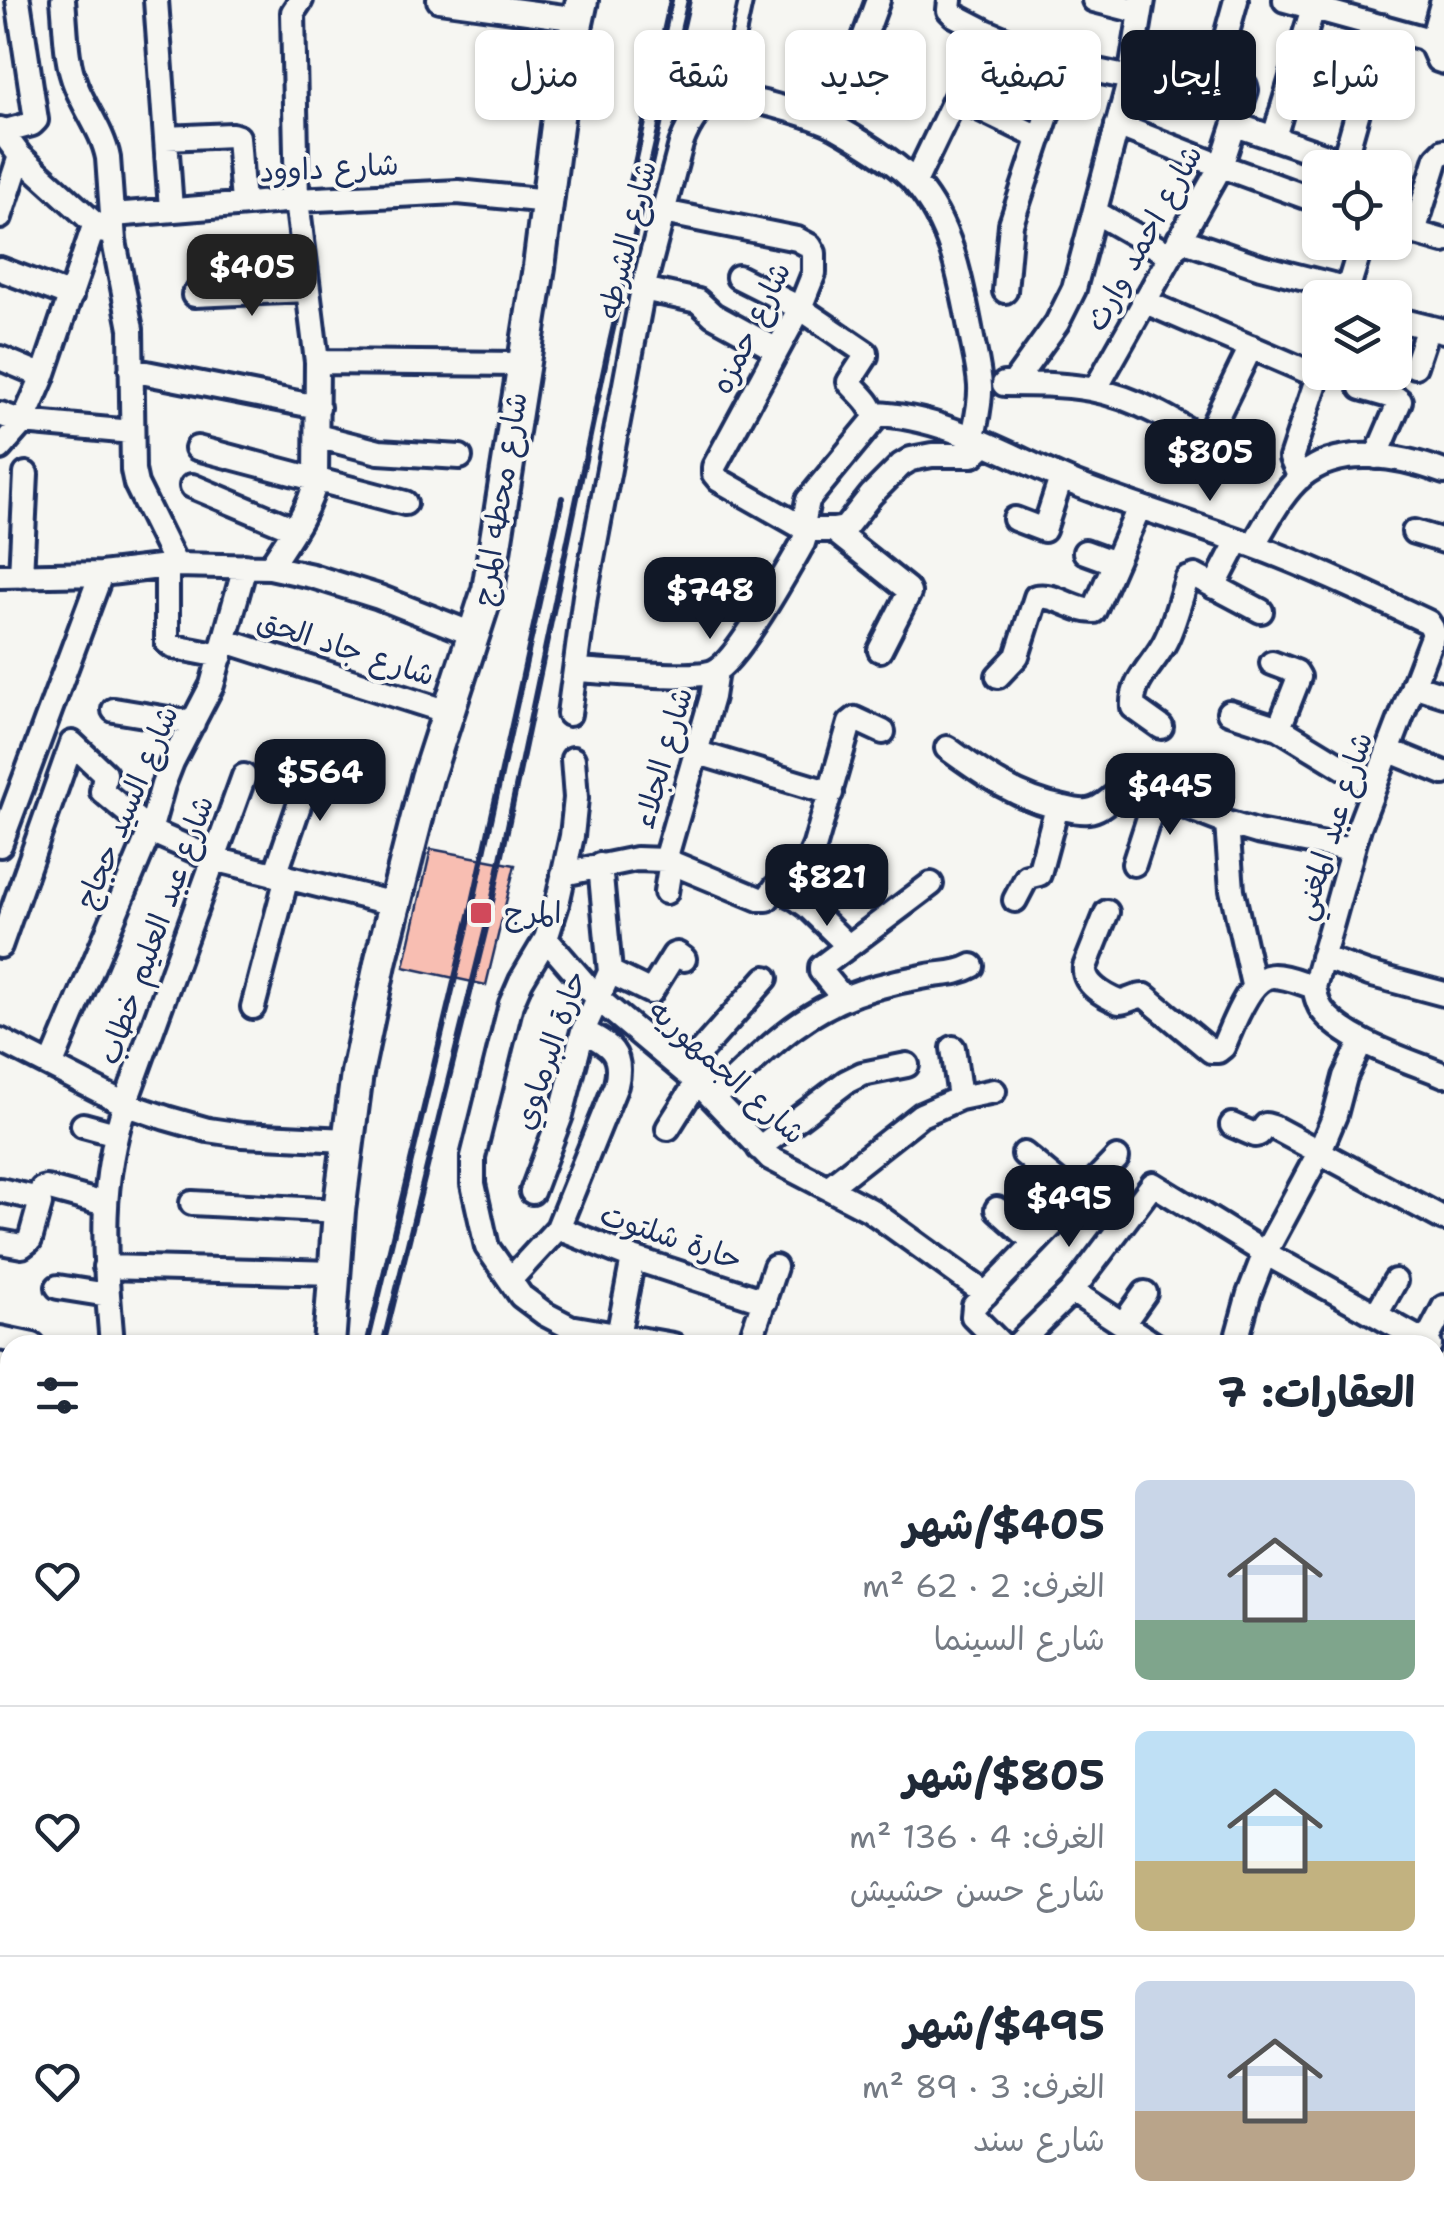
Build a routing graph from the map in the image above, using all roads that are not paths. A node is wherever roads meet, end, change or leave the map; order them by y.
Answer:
1 (18, 0) edge
2 (63, 0) edge
3 (156, 0) edge
4 (301, 0) edge
5 (439, 0) edge
6 (746, 0) edge
7 (878, 0) edge
8 (950, 0) edge
9 (1094, 0) edge
10 (1236, 0) edge
11 (1285, 0) edge
12 (1443, 0) edge
13 (1142, 6) edge
14 (1313, 8) junction
15 (1343, 8) edge
16 (580, 9) edge
17 (1382, 26) junction
18 (740, 30) edge
19 (984, 30) edge
20 (1227, 30) edge
21 (1438, 53) edge
22 (765, 103) edge
23 (1121, 113) edge
24 (946, 118) edge
25 (692, 120) edge
26 (1003, 120) edge
27 (1046, 120) edge
28 (1238, 120) edge
29 (832, 125) junction
30 (1118, 125) junction
31 (1236, 125) junction
32 (1, 130) edge
33 (1274, 137) junction
34 (166, 138) junction
35 (1040, 138) junction
36 (1312, 150) edge
37 (1355, 150) edge
38 (1444, 151) edge
39 (20, 156) junction
40 (1220, 166) junction
41 (915, 182) junction
42 (1302, 196) edge
43 (297, 200) junction
44 (548, 201) junction
45 (243, 204) junction
46 (171, 209) junction
47 (663, 212) junction
48 (1095, 212) junction
49 (1412, 213) edge
50 (0, 217) edge
51 (104, 219) junction
52 (1412, 231) edge
53 (1444, 241) edge
54 (1174, 247) junction
55 (1, 273) edge
56 (738, 276) dead end
57 (1302, 280) edge
58 (643, 289) junction
59 (308, 290) junction
60 (1005, 291) dead end
61 (194, 295) dead end
62 (71, 296) junction
63 (1143, 301) junction
64 (800, 308) junction
65 (1436, 329) edge
66 (1250, 347) junction
67 (777, 350) junction
68 (0, 358) edge
69 (317, 362) junction
70 (522, 364) junction
71 (1415, 366) dead end
72 (1302, 367) edge
73 (132, 370) junction
74 (43, 376) junction
75 (980, 384) junction
76 (1013, 384) junction
77 (1095, 390) junction
78 (1313, 390) edge
79 (1368, 390) edge
80 (318, 407) junction
81 (0, 414) edge
82 (875, 414) junction
83 (23, 422) junction
84 (132, 432) junction
85 (317, 436) junction
86 (979, 441) junction
87 (0, 448) edge
88 (198, 448) dead end
89 (460, 457) dead end
90 (1376, 457) junction
91 (1444, 472) edge
92 (26, 474) dead end
93 (1061, 478) junction
94 (1300, 478) junction
95 (316, 480) junction
96 (192, 486) dead end
97 (405, 503) dead end
98 (1139, 508) junction
99 (1015, 519) dead end
100 (294, 530) junction
101 (806, 530) junction
102 (833, 530) junction
103 (1414, 532) dead end
104 (1444, 542) edge
105 (1246, 543) junction
106 (1085, 552) dead end
107 (1115, 563) junction
108 (171, 566) junction
109 (246, 566) junction
110 (270, 567) junction
111 (101, 574) junction
112 (10, 576) edge
113 (1214, 588) junction
114 (1261, 611) dead end
115 (475, 635) junction
116 (223, 648) junction
117 (880, 650) dead end
118 (1272, 663) dead end
119 (575, 670) junction
120 (716, 671) junction
121 (998, 676) dead end
122 (1412, 686) junction
123 (1444, 694) edge
124 (114, 710) dead end
125 (448, 712) junction
126 (1229, 712) dead end
127 (570, 714) dead end
128 (193, 723) junction
129 (1161, 727) dead end
130 (1278, 728) junction
131 (884, 732) dead end
132 (947, 748) dead end
133 (1388, 750) junction
134 (695, 752) junction
135 (316, 756) dead end
136 (574, 759) dead end
137 (1444, 773) edge
138 (244, 776) dead end
139 (1374, 786) junction
140 (830, 794) junction
141 (1156, 796) junction
142 (1057, 807) junction
143 (1227, 823) junction
144 (150, 831) junction
145 (0, 845) edge
146 (1352, 850) junction
147 (214, 859) junction
148 (668, 861) junction
149 (1134, 864) dead end
150 (600, 865) junction
151 (563, 874) junction
152 (281, 876) junction
153 (931, 884) dead end
154 (666, 892) dead end
155 (794, 897) junction
156 (1015, 900) dead end
157 (394, 904) junction
158 (1108, 912) dead end
159 (546, 939) junction
160 (0, 946) edge
161 (848, 946) junction
162 (1322, 957) junction
163 (684, 959) dead end
164 (972, 966) dead end
165 (610, 972) junction
166 (766, 978) dead end
167 (1253, 986) junction
168 (1314, 987) junction
169 (1444, 994) edge
170 (843, 998) junction
171 (598, 999) junction
172 (253, 1007) dead end
173 (583, 1030) junction
174 (0, 1040) edge
175 (1362, 1042) junction
176 (953, 1048) dead end
177 (907, 1064) dead end
178 (51, 1066) junction
179 (1444, 1075) edge
180 (690, 1076) junction
181 (994, 1091) dead end
182 (715, 1098) junction
183 (960, 1098) junction
184 (125, 1104) junction
185 (83, 1125) dead end
186 (1232, 1125) dead end
187 (668, 1128) dead end
188 (116, 1134) junction
189 (347, 1140) junction
190 (760, 1148) junction
191 (1319, 1153) junction
192 (1024, 1154) dead end
193 (1117, 1158) dead end
194 (828, 1188) junction
195 (0, 1190) edge
196 (532, 1192) dead end
197 (38, 1198) junction
198 (1078, 1199) junction
199 (192, 1203) dead end
200 (105, 1204) junction
201 (997, 1208) dead end
202 (339, 1211) junction
203 (1444, 1219) edge
204 (558, 1228) junction
205 (0, 1242) edge
206 (1035, 1243) junction
207 (1264, 1253) junction
208 (633, 1258) junction
209 (105, 1267) junction
210 (775, 1267) dead end
211 (335, 1273) junction
212 (510, 1280) junction
213 (1395, 1281) dead end
214 (58, 1287) dead end
215 (1072, 1291) junction
216 (1146, 1293) dead end
217 (986, 1294) junction
218 (108, 1295) junction
219 (764, 1301) junction
220 (1444, 1307) edge
221 (1376, 1314) junction
222 (1123, 1324) junction
223 (111, 1335) edge
224 (330, 1335) edge
225 (563, 1335) edge
226 (618, 1335) edge
227 (752, 1335) edge
228 (992, 1335) edge
229 (1027, 1335) edge
230 (1140, 1335) edge
231 (1238, 1335) edge
232 (1413, 1335) edge
233 (1435, 1335) edge

1 - 32 street
2 - 51 street
3 - 34 street
4 - 43 street
5 - 16 street
6 - 18 lane
7 - 29 street
8 - 19 street
9 - 13 street
10 - 20 street
11 - 14 street
12 - 21 street
14 - 15 street
14 - 33 street
15 - 17 street
16 - 44 main road, شارع محطه المرج
17 - 21 street
17 - 37 street
22 - 29 street
23 - 30 street
24 - 41 street
25 - 47 street, شارع الشرطه
26 - 35 street
27 - 35 street
28 - 31 street, شارع احمد وارث
29 - 41 street
30 - 40 street
30 - 48 street
31 - 33 street
31 - 40 street, شارع احمد وارث
32 - 39 street
33 - 36 street
34 - 45 street
34 - 46 street
35 - 60 street
38 - 49 street
39 - 50 street
39 - 51 street
40 - 42 street
40 - 54 street, شارع احمد وارث
41 - 75 street
43 - 44 street, شارع داوود
43 - 45 street, شارع داوود
43 - 59 street
44 - 70 main road, شارع محطه المرج
45 - 46 street, شارع داوود
46 - 51 street, شارع داوود
47 - 58 street, شارع الشرطه
47 - 64 street, شارع حمزه
48 - 54 street
48 - 76 street
51 - 62 street
51 - 73 street
52 - 53 street
54 - 57 street
54 - 63 street, شارع احمد وارث
55 - 62 street
56 - 64 street
58 - 67 street
58 - 119 street, شارع الشرطه
59 - 61 street
59 - 69 street
62 - 74 street
63 - 66 street
63 - 77 street, شارع احمد وارث
64 - 67 street, شارع حمزه
64 - 82 street
65 - 71 street
66 - 72 street
66 - 77 street
67 - 101 street, شارع حمزه
68 - 74 street
69 - 70 street
69 - 80 street
70 - 115 main road, شارع محطه المرج
73 - 80 street
73 - 84 street
74 - 83 street
75 - 76 street
75 - 86 street
76 - 77 street
78 - 94 street
79 - 90 street
80 - 85 street
81 - 83 street
82 - 86 street, شارع عبد المغني
82 - 101 street, شارع الجلاء
83 - 84 street
83 - 87 street
84 - 108 street
85 - 89 street
85 - 95 street
86 - 93 street, شارع عبد المغني
86 - 102 street
88 - 95 street
90 - 91 street
90 - 94 street
92 - 112 street
93 - 98 street, شارع عبد المغني
93 - 99 street
94 - 105 street
95 - 97 street
95 - 100 street
96 - 100 street
98 - 105 street, شارع عبد المغني
98 - 107 street
100 - 110 street
101 - 102 street
101 - 120 street, شارع الجلاء
102 - 117 street
103 - 104 street
105 - 113 street
105 - 122 street, شارع عبد المغني
106 - 107 street
107 - 121 street
108 - 109 street
108 - 111 street
108 - 116 street, شارع جاد الحق
109 - 110 street
109 - 116 street, شارع السيد حجاج
110 - 115 street
111 - 112 street
111 - 145 street
113 - 114 street
113 - 129 street
115 - 125 main road, شارع محطه المرج
116 - 125 street, شارع جاد الحق
116 - 128 street, شارع السيد حجاج
118 - 130 street
119 - 120 street, شارع الجلاء
119 - 127 street, شارع الشرطه
120 - 134 street, شارع الجلاء
122 - 123 street
122 - 133 street, شارع عبد المغني
124 - 128 street
125 - 157 main road, شارع محطه المرج
126 - 130 street
128 - 144 street, شارع السيد حجاج
130 - 139 street
131 - 140 street
132 - 142 street
133 - 137 street
133 - 139 street, شارع عبد المغني
134 - 140 street
134 - 148 street, شارع الجلاء
135 - 152 street
136 - 151 street
138 - 147 street, شارع عبد العليم خطاب
139 - 146 street, شارع عبد المغني
140 - 155 street
141 - 142 street
141 - 143 street
141 - 149 street
142 - 156 street
143 - 146 street
143 - 167 street
144 - 147 street
144 - 160 street
144 - 178 street, شارع السيد حجاج
146 - 162 street, شارع عبد المغني
147 - 152 street
147 - 184 street, شارع عبد العليم خطاب
148 - 150 street
148 - 154 street, شارع الجلاء
148 - 155 street
150 - 151 street
150 - 165 street, حارة البرماوي
151 - 159 street
152 - 157 street
152 - 172 street
153 - 161 street
155 - 161 street
157 - 189 main road, شارع محطه المرج
158 - 167 street
159 - 171 street, شارع الجمهوريه
159 - 212 street
161 - 170 street
162 - 168 street, شارع عبد المغني
162 - 169 street
163 - 165 street
164 - 170 street
165 - 171 street, حارة البرماوي
166 - 180 street
167 - 168 street
168 - 175 street
170 - 182 street
171 - 173 street, حارة البرماوي
171 - 180 street, شارع الجمهوريه
173 - 196 street, حارة البرماوي
173 - 204 street
174 - 178 street
175 - 179 street
175 - 191 street
176 - 183 street
177 - 190 street
178 - 184 street
180 - 182 street, شارع الجمهوريه
180 - 187 street
181 - 183 street
182 - 190 street, شارع الجمهوريه
183 - 194 street
184 - 188 street, شارع عبد العليم خطاب
184 - 189 street
185 - 188 street
186 - 191 street
188 - 200 street, شارع عبد العليم خطاب
189 - 202 main road, شارع محطه المرج
190 - 194 street, شارع الجمهوريه
191 - 203 street
191 - 207 street
192 - 198 street
193 - 198 street
194 - 217 street, شارع الجمهوريه
195 - 197 street
197 - 200 street
197 - 205 street
198 - 206 street
199 - 202 street
200 - 209 street, شارع عبد العليم خطاب
201 - 206 street
202 - 211 main road, شارع محطه المرج
204 - 208 street, حارة شلتوت
204 - 212 street
206 - 217 street
207 - 215 street
207 - 221 street
207 - 231 street
208 - 219 street, حارة شلتوت
208 - 226 street
209 - 211 street
209 - 218 street, شارع عبد العليم خطاب
210 - 219 street
211 - 224 main road, شارع محطه المرج
212 - 225 street
213 - 221 street
214 - 218 street
215 - 222 street
215 - 229 street
216 - 222 street
217 - 228 street
218 - 223 street, شارع عبد العليم خطاب
219 - 227 street
220 - 233 street
221 - 232 street
222 - 230 street

